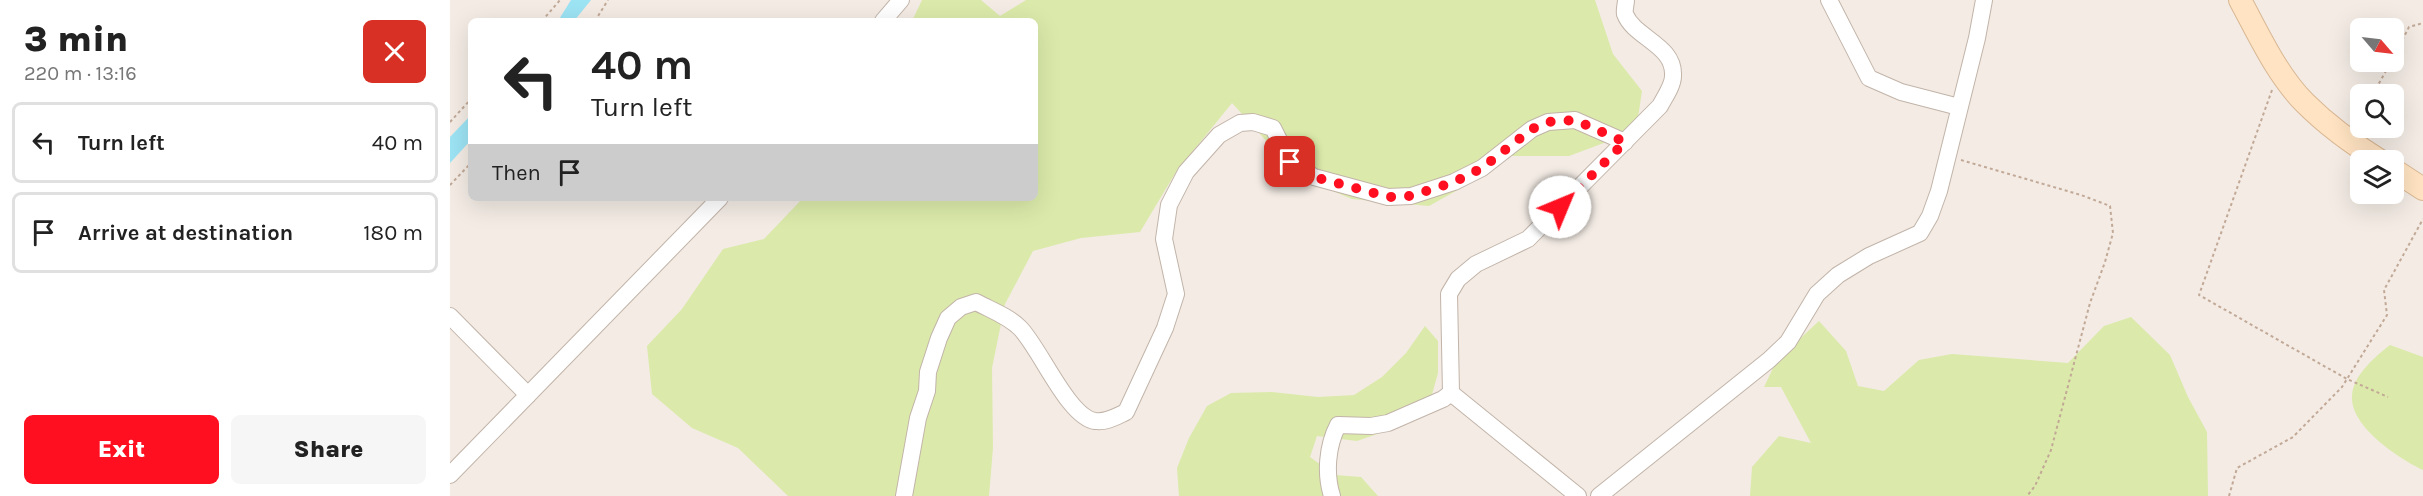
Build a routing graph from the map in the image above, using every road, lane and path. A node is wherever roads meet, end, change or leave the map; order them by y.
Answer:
1 (560, 0) edge
2 (608, 0) edge
3 (901, 0) edge
4 (1626, 0) edge
5 (1829, 0) edge
6 (1984, 0) edge
7 (2240, 0) edge
8 (545, 18) edge
9 (597, 18) edge
10 (885, 18) edge
11 (2423, 23) edge
12 (2404, 37) edge
13 (2279, 69) junction
14 (468, 102) edge
15 (1959, 107) junction
16 (450, 122) edge
17 (1625, 142) junction
18 (2363, 150) edge
19 (1947, 155) junction
20 (468, 166) edge
21 (2404, 177) edge
22 (450, 185) edge
23 (2423, 189) edge
24 (717, 201) edge
25 (2423, 219) edge
26 (450, 316) edge
27 (2347, 379) junction
28 (1450, 393) junction
29 (528, 395) junction
30 (2388, 397) dead end
31 (450, 475) edge
32 (904, 496) edge
33 (1332, 496) edge
34 (1578, 496) edge
35 (1599, 496) edge
36 (2027, 496) edge
37 (2229, 496) edge

1 - 8 path
2 - 9 path
3 - 10 street
4 - 17 street
5 - 15 street
6 - 15 street
7 - 13 main road
11 - 12 path
13 - 18 main road
13 - 27 path
14 - 16 path
15 - 19 street
17 - 28 street
17 - 32 street
19 - 35 street
19 - 36 path
20 - 22 path
21 - 23 main road
24 - 29 street
25 - 27 path
26 - 29 street
27 - 30 path
27 - 37 path
28 - 33 street
28 - 34 street
29 - 31 street

